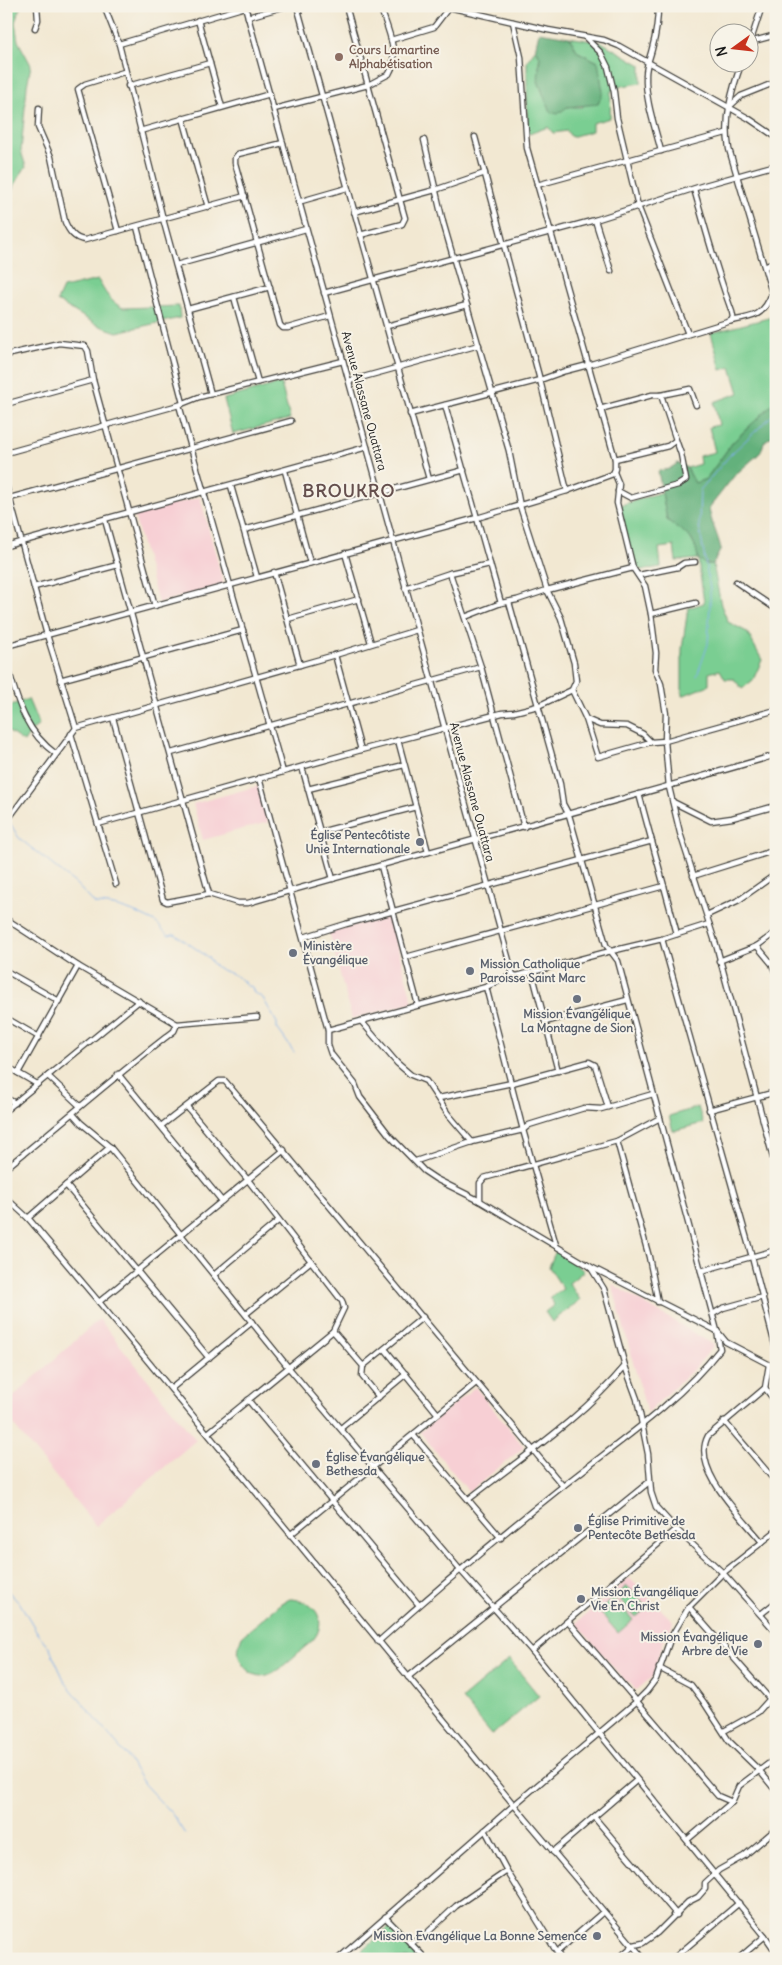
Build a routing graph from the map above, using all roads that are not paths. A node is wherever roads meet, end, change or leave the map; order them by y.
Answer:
1 (37, 6) edge
2 (104, 6) edge
3 (286, 6) edge
4 (297, 6) edge
5 (346, 6) edge
6 (380, 6) edge
7 (658, 6) edge
8 (762, 6) edge
9 (245, 7) edge
10 (448, 7) edge
11 (248, 17) junction
12 (198, 20) junction
13 (513, 22) junction
14 (757, 22) edge
15 (35, 28) dead end
16 (776, 35) edge
17 (584, 36) junction
18 (391, 40) junction
19 (760, 40) edge
20 (118, 44) junction
21 (647, 62) junction
22 (210, 63) junction
23 (124, 72) junction
24 (739, 72) edge
25 (776, 82) edge
26 (368, 85) junction
27 (128, 86) junction
28 (734, 86) junction
29 (270, 94) junction
30 (322, 96) junction
31 (741, 96) junction
32 (39, 108) dead end
33 (222, 108) junction
34 (728, 108) junction
35 (274, 109) junction
36 (183, 118) junction
37 (140, 131) junction
38 (726, 134) junction
39 (475, 137) dead end
40 (776, 137) edge
41 (424, 140) dead end
42 (283, 143) junction
43 (661, 151) junction
44 (628, 160) junction
45 (776, 165) edge
46 (485, 173) junction
47 (738, 176) junction
48 (537, 185) junction
49 (347, 188) junction
50 (694, 189) junction
51 (435, 190) junction
52 (245, 196) junction
53 (400, 200) junction
54 (298, 202) junction
55 (638, 206) junction
56 (208, 207) junction
57 (354, 212) junction
58 (163, 219) junction
59 (595, 220) junction
60 (136, 227) junction
61 (306, 229) junction
62 (118, 232) junction
63 (550, 232) junction
64 (360, 235) junction
65 (258, 242) junction
66 (504, 244) junction
67 (454, 258) junction
68 (776, 261) edge
69 (176, 265) junction
70 (765, 267) junction
71 (611, 271) dead end
72 (373, 280) junction
73 (270, 287) junction
74 (324, 293) junction
75 (772, 293) junction
76 (234, 297) junction
77 (776, 298) edge
78 (467, 305) junction
79 (188, 309) junction
80 (330, 316) junction
81 (731, 321) junction
82 (387, 326) junction
83 (688, 334) junction
84 (479, 345) junction
85 (6, 355) edge
86 (343, 361) junction
87 (588, 365) junction
88 (397, 367) junction
89 (93, 380) junction
90 (540, 380) junction
91 (349, 381) junction
92 (258, 382) junction
93 (492, 392) junction
94 (211, 394) junction
95 (661, 395) junction
96 (6, 404) edge
97 (181, 404) junction
98 (445, 405) junction
99 (696, 405) dead end
100 (600, 409) junction
101 (410, 414) junction
102 (291, 421) dead end
103 (105, 425) junction
104 (676, 440) junction
105 (192, 447) junction
106 (367, 447) junction
107 (6, 453) edge
108 (615, 459) junction
109 (118, 468) junction
110 (464, 470) junction
111 (285, 471) junction
112 (614, 472) junction
113 (428, 479) junction
114 (6, 485) edge
115 (231, 486) junction
116 (567, 491) junction
117 (618, 491) junction
118 (205, 492) junction
119 (380, 494) junction
120 (10, 498) junction
121 (520, 506) junction
122 (130, 513) junction
123 (297, 516) junction
124 (477, 518) junction
125 (105, 520) junction
126 (244, 530) junction
127 (393, 540) junction
128 (22, 542) junction
129 (6, 546) edge
130 (345, 553) junction
131 (695, 562) dead end
132 (310, 563) junction
133 (490, 564) junction
134 (118, 565) junction
135 (633, 568) junction
136 (274, 572) junction
137 (450, 573) junction
138 (639, 575) junction
139 (257, 577) junction
140 (736, 582) dead end
141 (231, 584) junction
142 (34, 587) junction
143 (405, 588) junction
144 (547, 590) junction
145 (359, 599) junction
146 (509, 602) junction
147 (501, 603) junction
148 (696, 603) dead end
149 (154, 606) junction
150 (776, 609) edge
151 (131, 612) junction
152 (651, 614) junction
153 (464, 617) junction
154 (288, 619) junction
155 (243, 630) junction
156 (417, 630) junction
157 (47, 635) junction
158 (371, 643) junction
159 (6, 646) edge
160 (143, 656) junction
161 (335, 656) junction
162 (6, 661) edge
163 (300, 665) junction
164 (481, 667) junction
165 (256, 676) junction
166 (60, 680) junction
167 (432, 681) junction
168 (572, 690) junction
169 (348, 703) junction
170 (157, 705) junction
171 (538, 706) junction
172 (776, 710) edge
173 (493, 715) junction
174 (113, 718) junction
175 (586, 719) junction
176 (271, 725) junction
177 (76, 728) junction
178 (444, 728) junction
179 (71, 734) junction
180 (398, 740) junction
181 (665, 741) junction
182 (651, 742) junction
183 (362, 750) junction
184 (56, 754) junction
185 (171, 754) junction
186 (776, 755) edge
187 (404, 764) junction
188 (302, 767) junction
189 (284, 772) junction
190 (260, 778) junction
191 (669, 787) junction
192 (308, 789) junction
193 (639, 794) junction
194 (184, 800) junction
195 (673, 802) junction
196 (776, 806) edge
197 (416, 807) junction
198 (140, 812) junction
199 (569, 815) junction
200 (6, 822) edge
201 (98, 824) junction
202 (524, 827) junction
203 (320, 832) junction
204 (475, 839) junction
205 (652, 842) junction
206 (776, 850) edge
207 (428, 852) junction
208 (582, 860) junction
209 (381, 866) junction
210 (776, 874) edge
211 (694, 876) junction
212 (333, 879) junction
213 (116, 884) dead end
214 (487, 886) junction
215 (664, 886) junction
216 (290, 891) junction
217 (208, 894) junction
218 (595, 905) junction
219 (393, 912) junction
220 (706, 916) junction
221 (6, 919) edge
222 (710, 924) junction
223 (500, 931) junction
224 (776, 932) edge
225 (677, 934) junction
226 (304, 937) junction
227 (662, 939) junction
228 (757, 946) junction
229 (610, 952) junction
230 (406, 957) junction
231 (720, 960) junction
232 (78, 966) junction
233 (6, 971) edge
234 (532, 972) junction
235 (776, 974) edge
236 (513, 975) junction
237 (486, 987) junction
238 (627, 1000) junction
239 (59, 1001) junction
240 (139, 1001) junction
241 (418, 1006) junction
242 (257, 1017) dead end
243 (6, 1018) edge
244 (361, 1021) junction
245 (545, 1022) junction
246 (177, 1024) junction
247 (328, 1030) junction
248 (39, 1037) junction
249 (6, 1066) edge
250 (558, 1071) junction
251 (18, 1073) junction
252 (118, 1074) junction
253 (48, 1076) junction
254 (512, 1083) junction
255 (38, 1084) junction
256 (776, 1092) edge
257 (653, 1094) junction
258 (757, 1097) junction
259 (6, 1098) edge
260 (439, 1098) junction
261 (15, 1103) junction
262 (80, 1106) junction
263 (187, 1107) junction
264 (608, 1107) junction
265 (6, 1110) edge
266 (709, 1110) junction
267 (73, 1114) junction
268 (660, 1118) junction
269 (161, 1126) junction
270 (523, 1130) junction
271 (617, 1141) junction
272 (472, 1142) junction
273 (110, 1147) junction
274 (284, 1150) junction
275 (416, 1161) junction
276 (533, 1164) junction
277 (6, 1168) edge
278 (776, 1168) edge
279 (248, 1180) junction
280 (66, 1185) junction
281 (6, 1198) edge
282 (222, 1201) junction
283 (480, 1201) junction
284 (28, 1218) junction
285 (278, 1221) junction
286 (182, 1234) junction
287 (556, 1246) junction
288 (776, 1250) edge
289 (752, 1257) junction
290 (311, 1261) junction
291 (591, 1268) junction
292 (138, 1271) junction
293 (701, 1271) junction
294 (214, 1275) junction
295 (763, 1297) junction
296 (99, 1302) junction
297 (658, 1302) junction
298 (246, 1314) junction
299 (713, 1314) junction
300 (423, 1318) junction
301 (252, 1322) junction
302 (333, 1331) junction
303 (717, 1331) junction
304 (385, 1349) junction
305 (776, 1349) edge
306 (209, 1358) junction
307 (769, 1365) junction
308 (288, 1366) junction
309 (363, 1366) junction
310 (625, 1366) junction
311 (776, 1368) edge
312 (406, 1374) junction
313 (476, 1383) junction
314 (172, 1388) junction
315 (765, 1388) junction
316 (379, 1397) junction
317 (248, 1400) junction
318 (776, 1402) edge
319 (437, 1413) junction
320 (724, 1421) junction
321 (643, 1425) junction
322 (341, 1428) junction
323 (208, 1433) junction
324 (413, 1435) junction
325 (532, 1450) junction
326 (374, 1467) junction
327 (649, 1482) junction
328 (776, 1482) edge
329 (564, 1486) junction
330 (468, 1499) junction
331 (331, 1500) junction
332 (676, 1529) junction
333 (776, 1531) edge
334 (290, 1535) junction
335 (501, 1538) junction
336 (762, 1542) junction
337 (461, 1571) junction
338 (724, 1574) junction
339 (776, 1602) edge
340 (419, 1605) junction
341 (494, 1607) junction
342 (689, 1607) junction
343 (761, 1614) junction
344 (568, 1621) junction
345 (776, 1632) edge
346 (378, 1642) junction
347 (532, 1651) junction
348 (659, 1668) junction
349 (408, 1677) junction
350 (776, 1692) edge
351 (769, 1698) junction
352 (636, 1702) junction
353 (724, 1731) junction
354 (599, 1734) junction
355 (776, 1758) edge
356 (760, 1770) junction
357 (637, 1780) junction
358 (776, 1791) edge
359 (732, 1802) junction
360 (514, 1805) junction
361 (594, 1817) junction
362 (776, 1829) edge
363 (485, 1830) junction
364 (687, 1840) junction
365 (553, 1852) junction
366 (507, 1871) junction
367 (714, 1874) junction
368 (739, 1903) junction
369 (604, 1912) junction
370 (677, 1915) junction
371 (385, 1917) junction
372 (765, 1936) junction
373 (410, 1943) junction
374 (634, 1945) junction
375 (557, 1952) junction
376 (776, 1952) edge
377 (338, 1959) edge
378 (426, 1959) edge
379 (562, 1959) edge
380 (618, 1959) edge
381 (644, 1959) edge
382 (673, 1959) edge
383 (738, 1959) edge

1 - 15 street
2 - 20 street
3 - 11 street
4 - 30 street
5 - 26 street
6 - 18 street
7 - 21 street
8 - 14 street
9 - 11 street, Avenue Alassane Ouattara
9 - 12 street
10 - 13 street
10 - 18 street
11 - 29 street, Avenue Alassane Ouattara
12 - 20 street
12 - 22 street
13 - 17 street
13 - 48 street
16 - 19 street
17 - 21 street
17 - 44 street
18 - 26 street
20 - 23 street
21 - 34 street
21 - 43 street
22 - 27 street
22 - 33 street
23 - 27 street
23 - 62 street
24 - 28 street
25 - 31 street
26 - 30 street
26 - 53 street
27 - 37 street
28 - 31 street
28 - 34 street
29 - 33 street
29 - 35 street, Avenue Alassane Ouattara
30 - 35 street
30 - 49 street
31 - 34 street
32 - 62 street
33 - 36 street
34 - 38 street
34 - 40 street
35 - 42 street, Avenue Alassane Ouattara
36 - 37 street
36 - 56 street
37 - 58 street
38 - 43 street
38 - 47 street
39 - 46 street
41 - 51 street
42 - 52 street
42 - 54 street, Avenue Alassane Ouattara
43 - 44 street
44 - 48 street
44 - 55 street
45 - 47 street
46 - 51 street
46 - 66 street
47 - 50 street
47 - 70 street
48 - 63 street
49 - 54 street
49 - 57 street
50 - 55 street
50 - 81 street
51 - 53 street
51 - 67 street
52 - 56 street
52 - 65 street
53 - 57 street
53 - 64 street
54 - 61 street, Avenue Alassane Ouattara
55 - 59 street
55 - 83 street
56 - 58 street
57 - 64 street
58 - 60 street
58 - 69 street
59 - 63 street
59 - 71 street
60 - 62 street
60 - 97 street
61 - 65 street
61 - 74 street, Avenue Alassane Ouattara
63 - 66 street
63 - 87 street
64 - 72 street
65 - 69 street
65 - 73 street
66 - 67 street
66 - 90 street
67 - 72 street
67 - 78 street
68 - 70 street
69 - 79 street
70 - 75 street
72 - 74 street
72 - 82 street
73 - 76 street
73 - 80 street
74 - 80 street, Avenue Alassane Ouattara
75 - 77 street
75 - 81 street
76 - 79 street
76 - 92 street
78 - 82 street
78 - 84 street
79 - 94 street
80 - 86 street, Avenue Alassane Ouattara
81 - 83 street
82 - 88 street
83 - 87 street
84 - 88 street
84 - 93 street
85 - 89 street
86 - 91 street, Avenue Alassane Ouattara
86 - 92 street
87 - 90 street
87 - 100 street
88 - 91 street
88 - 101 street
89 - 96 street
89 - 103 street
90 - 93 street
90 - 116 street
91 - 106 street, Avenue Alassane Ouattara
92 - 94 street
93 - 98 street
93 - 121 street
94 - 97 street
95 - 99 street
95 - 100 street
95 - 104 street
97 - 103 street
97 - 105 street
98 - 101 street
98 - 110 street
100 - 108 street
101 - 113 street
102 - 105 street
103 - 107 street
103 - 109 street
104 - 108 street
104 - 117 street
105 - 109 street
105 - 118 street
106 - 111 street
106 - 119 street, Avenue Alassane Ouattara
108 - 112 street
109 - 120 street
109 - 122 street
110 - 113 street
110 - 124 street
111 - 115 street
111 - 123 street
112 - 116 street
112 - 117 street
113 - 119 street
114 - 120 street
115 - 118 street
115 - 126 street
116 - 121 street
117 - 135 street
118 - 122 street
118 - 141 street
119 - 123 street
119 - 127 street, Avenue Alassane Ouattara
120 - 128 street
121 - 124 street
121 - 144 street
122 - 125 street
122 - 149 street
123 - 126 street
123 - 132 street
124 - 127 street
124 - 133 street
125 - 128 street
125 - 134 street
126 - 139 street
127 - 130 street
127 - 143 street, Avenue Alassane Ouattara
128 - 129 street
128 - 142 street
130 - 132 street
130 - 145 street
131 - 138 street
132 - 136 street
133 - 137 street
133 - 147 street
134 - 142 street
134 - 151 street
135 - 138 street
135 - 144 street
136 - 139 street
136 - 154 street
137 - 143 street
137 - 153 street
138 - 152 street
139 - 141 street
140 - 150 street
141 - 149 street
141 - 155 street
142 - 157 street
143 - 156 street, Avenue Alassane Ouattara
144 - 146 street
144 - 168 street
145 - 154 street
145 - 158 street
146 - 147 street
146 - 171 street
147 - 153 street
148 - 152 street
149 - 151 street
151 - 157 street
151 - 160 street
152 - 181 street
153 - 164 street
154 - 163 street
155 - 160 street
155 - 165 street
156 - 158 street
156 - 167 street, Avenue Alassane Ouattara
157 - 159 street
157 - 166 street
158 - 161 street
160 - 166 street
160 - 170 street
161 - 163 street
161 - 169 street
162 - 184 street
163 - 165 street
164 - 167 street
164 - 173 street
165 - 170 street
165 - 176 street
166 - 177 street
167 - 169 street
167 - 178 street, Avenue Alassane Ouattara
168 - 171 street
168 - 175 street
169 - 176 street
169 - 183 street
170 - 174 street
170 - 185 street
171 - 173 street
171 - 199 street
172 - 181 street
173 - 178 street
173 - 202 street
174 - 177 street
174 - 198 street
175 - 182 street
175 - 182 street
176 - 185 street
176 - 189 street
177 - 179 street
178 - 180 street
178 - 204 street, Avenue Alassane Ouattara
179 - 184 street
179 - 201 street
180 - 183 street
180 - 187 street
181 - 182 street
181 - 191 street
183 - 188 street
184 - 200 street
185 - 194 street
186 - 191 street
187 - 192 street
187 - 197 street
188 - 189 street
188 - 192 street
189 - 190 street
190 - 194 street
190 - 216 street
191 - 193 street
191 - 195 street
192 - 203 street
193 - 199 street
193 - 205 street
194 - 198 street
194 - 217 street
195 - 196 street
195 - 211 street
197 - 203 street
197 - 207 street
198 - 201 street
198 - 217 street
199 - 202 street
199 - 208 street
201 - 213 street
202 - 204 street
203 - 212 street
204 - 207 street
204 - 214 street, Avenue Alassane Ouattara
205 - 208 street
205 - 215 street
206 - 211 street
207 - 209 street
208 - 214 street
208 - 218 street
209 - 212 street
209 - 219 street
210 - 220 street
211 - 220 street
212 - 216 street
214 - 219 street
214 - 223 street, Avenue Alassane Ouattara
215 - 218 street
215 - 225 street
216 - 217 street
216 - 226 street
218 - 223 street
218 - 229 street
219 - 226 street
219 - 230 street
220 - 222 street
221 - 232 street
222 - 225 street
222 - 231 street
223 - 230 street
223 - 236 street, Avenue Alassane Ouattara
224 - 228 street
225 - 227 street
226 - 247 street
227 - 229 street
227 - 266 street
228 - 231 street
228 - 235 street
229 - 234 street
229 - 238 street
230 - 241 street
231 - 258 street
232 - 239 street
232 - 240 street
233 - 239 street
234 - 236 street
234 - 245 street
236 - 237 street
237 - 241 street
237 - 254 street
238 - 245 street
238 - 257 street
239 - 248 street
240 - 246 street
240 - 253 street
241 - 244 street
242 - 246 street
243 - 248 street
244 - 247 street
244 - 260 street
245 - 250 street
246 - 252 street
247 - 275 street
248 - 251 street
249 - 251 street
250 - 254 street
250 - 264 street
251 - 255 street
252 - 262 street
252 - 269 street
253 - 255 street
253 - 262 street
254 - 260 street
254 - 270 street
255 - 261 street
256 - 258 street
257 - 264 street
257 - 268 street
258 - 266 street
258 - 278 street
259 - 261 street
260 - 272 street
261 - 265 street
262 - 267 street
263 - 269 street
263 - 274 street
263 - 279 street
264 - 270 street
266 - 289 street
267 - 273 street
267 - 277 street
268 - 271 street
268 - 293 street
269 - 282 street
270 - 272 street
270 - 276 street
271 - 276 street
271 - 297 street
272 - 275 street
273 - 280 street
273 - 286 street
274 - 279 street
274 - 300 street
275 - 283 street
276 - 283 street
276 - 287 street
279 - 282 street
279 - 285 street
280 - 284 street
280 - 292 street
281 - 284 street
282 - 286 street
283 - 287 street
284 - 296 street
285 - 290 street
285 - 294 street
286 - 292 street
286 - 294 street
287 - 291 street
288 - 289 street
289 - 293 street
289 - 295 street
290 - 298 street
290 - 302 street
291 - 297 street
291 - 310 street
292 - 296 street
292 - 306 street
293 - 299 street
294 - 298 street
295 - 299 street
295 - 305 street
296 - 314 street
297 - 303 street
298 - 301 street
299 - 303 street
300 - 304 street
300 - 313 street
301 - 306 street
301 - 308 street
302 - 308 street
302 - 309 street
303 - 307 street
303 - 321 street
304 - 309 street
304 - 312 street
306 - 314 street
307 - 311 street
307 - 315 street
308 - 317 street
308 - 322 street
309 - 316 street
310 - 321 street
310 - 325 street
312 - 316 street
312 - 319 street
313 - 319 street
313 - 325 street
314 - 323 street
315 - 318 street
315 - 320 street
316 - 322 street
317 - 323 street
317 - 331 street
319 - 324 street
320 - 328 street
320 - 336 street
321 - 327 street
321 - 329 street
322 - 326 street
323 - 334 street
324 - 326 street
324 - 330 street
325 - 329 street
325 - 330 street
326 - 331 street
326 - 337 street
327 - 332 street
327 - 341 street
329 - 335 street
330 - 335 street
331 - 334 street
331 - 340 street
332 - 338 street
332 - 344 street
333 - 336 street
334 - 346 street
335 - 337 street
336 - 338 street
337 - 340 street
337 - 341 street
338 - 342 street
338 - 343 street
339 - 343 street
340 - 346 street
341 - 347 street
341 - 349 street
342 - 348 street
342 - 351 street
343 - 345 street
344 - 347 street
344 - 352 street
346 - 349 street
347 - 354 street
348 - 352 street
348 - 353 street
349 - 360 street
350 - 351 street
351 - 353 street
352 - 354 street
352 - 359 street
353 - 356 street
354 - 357 street
354 - 360 street
355 - 356 street
356 - 358 street
356 - 359 street
357 - 361 street
357 - 364 street
359 - 364 street
360 - 363 street
360 - 365 street
361 - 365 street
361 - 370 street
362 - 367 street
363 - 366 street
363 - 371 street
364 - 367 street
365 - 369 street
366 - 373 street
366 - 375 street
367 - 368 street
367 - 370 street
368 - 372 street
368 - 382 street
369 - 374 street
369 - 375 street
370 - 374 street
371 - 373 street
371 - 377 street
372 - 376 street
372 - 383 street
373 - 378 street
374 - 380 street
374 - 381 street
375 - 379 street

